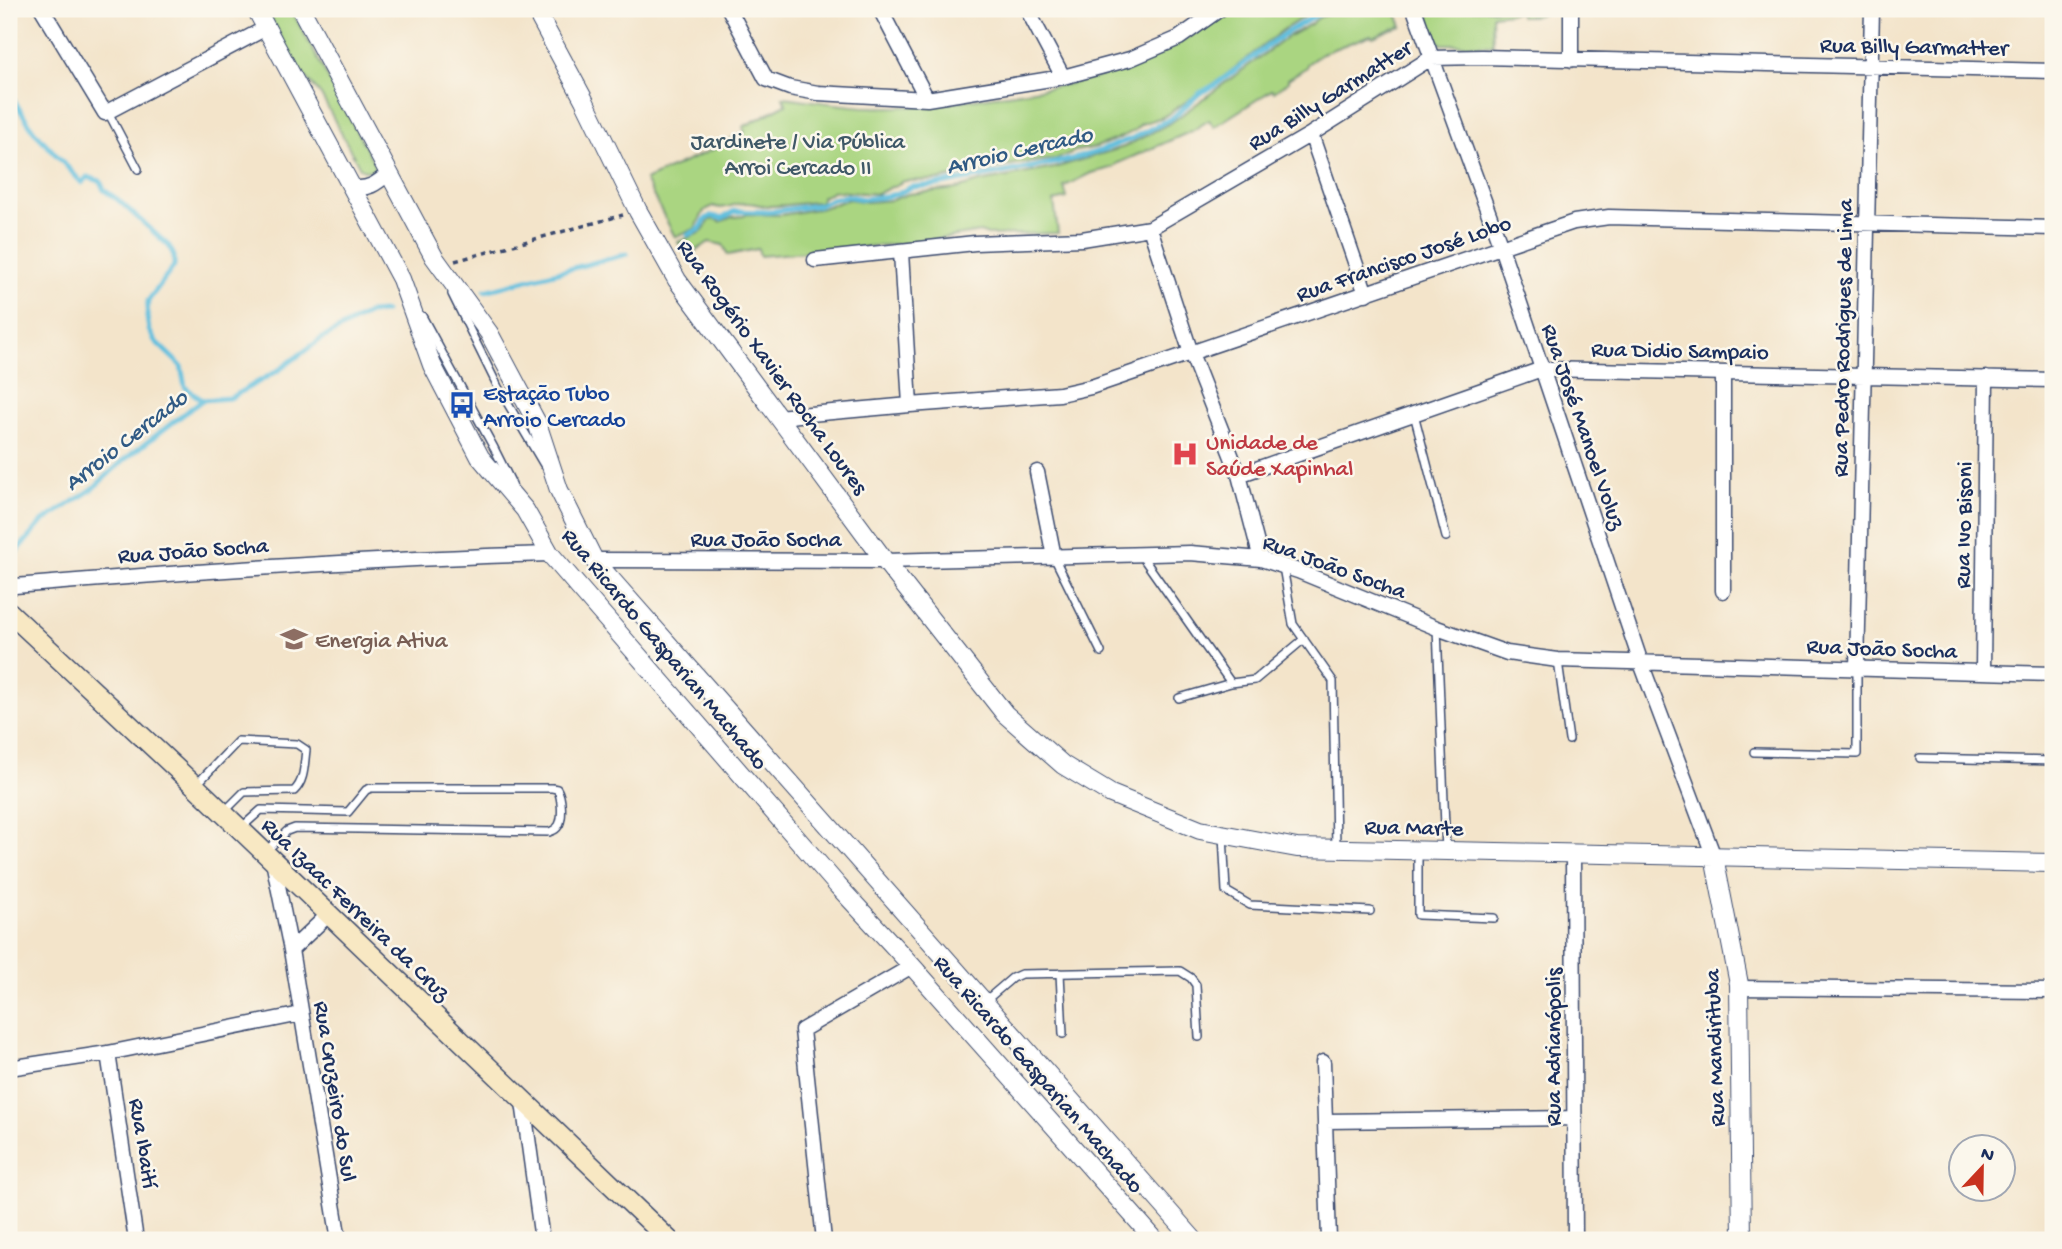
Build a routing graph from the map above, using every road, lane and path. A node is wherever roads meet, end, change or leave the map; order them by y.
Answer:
1 (42, 9) edge
2 (256, 9) edge
3 (301, 9) edge
4 (535, 9) edge
5 (729, 9) edge
6 (880, 9) edge
7 (1027, 9) edge
8 (1571, 9) edge
9 (1872, 9) edge
10 (1212, 11) edge
11 (1416, 13) edge
12 (267, 28) junction
13 (1431, 58) junction
14 (1571, 60) junction
15 (1872, 67) junction
16 (2053, 71) edge
17 (1063, 77) junction
18 (927, 99) junction
19 (106, 112) junction
20 (1311, 134) junction
21 (138, 169) dead end
22 (389, 173) junction
23 (351, 187) junction
24 (638, 211) junction
25 (1866, 224) junction
26 (1150, 228) junction
27 (2053, 228) edge
28 (1501, 247) junction
29 (901, 252) junction
30 (815, 260) dead end
31 (437, 261) junction
32 (1366, 294) junction
33 (1191, 353) junction
34 (1542, 369) junction
35 (1724, 373) junction
36 (1863, 376) junction
37 (1986, 378) junction
38 (2053, 380) edge
39 (910, 405) junction
40 (1414, 414) junction
41 (778, 417) junction
42 (1037, 472) dead end
43 (1239, 475) junction
44 (1446, 537) dead end
45 (550, 554) junction
46 (1141, 555) junction
47 (1054, 557) junction
48 (1261, 559) junction
49 (594, 560) junction
50 (885, 561) junction
51 (1283, 566) junction
52 (9, 588) edge
53 (1723, 591) dead end
54 (9, 612) edge
55 (1437, 628) junction
56 (1304, 639) junction
57 (1101, 652) dead end
58 (1558, 660) junction
59 (1641, 663) junction
60 (1857, 669) junction
61 (1983, 672) junction
62 (2053, 674) edge
63 (1231, 683) junction
64 (1179, 698) dead end
65 (1569, 740) dead end
66 (1754, 752) dead end
67 (1920, 758) dead end
68 (2053, 761) edge
69 (195, 786) junction
70 (223, 813) junction
71 (240, 830) junction
72 (1223, 834) junction
73 (1336, 849) junction
74 (1418, 851) junction
75 (1447, 851) junction
76 (1573, 854) junction
77 (269, 857) junction
78 (1714, 857) junction
79 (2053, 863) edge
80 (1370, 911) dead end
81 (330, 914) junction
82 (1494, 918) dead end
83 (291, 950) junction
84 (912, 966) junction
85 (1060, 973) junction
86 (1739, 988) junction
87 (2053, 991) edge
88 (984, 1003) junction
89 (301, 1014) junction
90 (1063, 1034) dead end
91 (1199, 1037) dead end
92 (108, 1053) junction
93 (1322, 1062) dead end
94 (9, 1068) edge
95 (523, 1102) junction
96 (1575, 1118) junction
97 (1325, 1121) junction
98 (136, 1240) edge
99 (338, 1240) edge
100 (542, 1240) edge
101 (669, 1240) edge
102 (824, 1240) edge
103 (1155, 1240) edge
104 (1194, 1240) edge
105 (1329, 1240) edge
106 (1575, 1240) edge
107 (1742, 1240) edge

1 - 19 street
2 - 12 street, Rua Ricardo Gasparian Machado
3 - 22 street, Rua Ricardo Gasparian Machado
4 - 24 street, Rua Rogério Xavier Rocha Loures
5 - 18 street
6 - 18 street
7 - 17 street
8 - 14 street
9 - 15 street, Rua Pedro Rodrigues de Lima
10 - 17 street
11 - 13 street, Rua José Manoel Voluz
12 - 19 street
12 - 23 street, Rua Ricardo Gasparian Machado
13 - 14 street, Rua Billy Garmatter
13 - 20 street, Rua Billy Garmatter
13 - 28 street, Rua José Manoel Voluz
14 - 15 street, Rua Billy Garmatter
15 - 16 street, Rua Billy Garmatter
15 - 25 street, Rua Pedro Rodrigues de Lima
17 - 18 street
19 - 21 lane
20 - 26 street, Rua Billy Garmatter
20 - 32 street
22 - 23 street
22 - 31 street, Rua Ricardo Gasparian Machado
23 - 45 street, Rua Ricardo Gasparian Machado
24 - 31 path
24 - 41 street, Rua Rogério Xavier Rocha Loures
25 - 27 street, Rua Francisco José Lobo
25 - 28 street, Rua Francisco José Lobo
25 - 36 street, Rua Pedro Rodrigues de Lima
26 - 29 street, Rua Billy Garmatter
26 - 33 street
28 - 32 street, Rua Francisco José Lobo
28 - 34 street, Rua José Manoel Voluz
29 - 30 street, Rua Billy Garmatter
29 - 39 street
31 - 49 street, Rua Ricardo Gasparian Machado
32 - 33 street, Rua Francisco José Lobo
33 - 39 street, Rua Francisco José Lobo
33 - 43 street
34 - 35 street, Rua Didio Sampaio
34 - 40 street, Rua Didio Sampaio
34 - 59 street, Rua José Manoel Voluz
35 - 36 street, Rua Didio Sampaio
35 - 53 street
36 - 37 street, Rua Didio Sampaio
36 - 60 street, Rua Pedro Rodrigues de Lima
37 - 38 street, Rua Didio Sampaio
37 - 61 street, Rua Ivo Bisoni
39 - 41 street, Rua Francisco José Lobo
40 - 43 street, Rua Didio Sampaio
40 - 44 lane
41 - 50 street, Rua Rogério Xavier Rocha Loures
42 - 47 street
43 - 48 street
45 - 52 street, Rua João Socha
45 - 84 street, Rua Ricardo Gasparian Machado
46 - 47 street, Rua João Socha
46 - 48 street, Rua João Socha
46 - 63 lane
47 - 50 street, Rua João Socha
47 - 57 lane
48 - 51 street, Rua João Socha
49 - 50 street, Rua João Socha
49 - 88 street, Rua Ricardo Gasparian Machado
50 - 72 street, Rua Marte
51 - 55 street, Rua João Socha
51 - 56 lane
54 - 69 main road, Rua Izaac Ferreira da Cruz
55 - 58 street, Rua João Socha
55 - 75 lane
56 - 63 lane
56 - 73 lane
58 - 59 street, Rua João Socha
58 - 65 lane
59 - 60 street, Rua João Socha
59 - 78 street, Rua José Manoel Voluz
60 - 61 street, Rua João Socha
60 - 66 lane
61 - 62 street, Rua João Socha
63 - 64 lane
67 - 68 lane
69 - 70 main road, Rua Izaac Ferreira da Cruz
69 - 70 lane
70 - 71 main road, Rua Izaac Ferreira da Cruz
71 - 77 main road, Rua Izaac Ferreira da Cruz
71 - 77 lane
72 - 73 street, Rua Marte
72 - 80 lane
73 - 74 street, Rua Marte
74 - 75 street, Rua Marte
74 - 82 lane
75 - 76 street, Rua Marte
76 - 78 street, Rua Marte
76 - 96 street, Rua Adrianópolis
77 - 81 main road, Rua Izaac Ferreira da Cruz
77 - 83 street, Rua Cruzeiro do Sul
78 - 79 street, Rua Marte
78 - 86 street, Rua Mandirituba
81 - 83 street
81 - 95 main road, Rua Izaac Ferreira da Cruz
83 - 89 street, Rua Cruzeiro do Sul
84 - 102 street
84 - 103 street, Rua Ricardo Gasparian Machado
85 - 88 lane
85 - 90 lane
85 - 91 lane
86 - 87 street
86 - 107 street, Rua Mandirituba
88 - 104 street, Rua Ricardo Gasparian Machado
89 - 92 street
89 - 99 street, Rua Cruzeiro do Sul
92 - 94 street
92 - 98 street, Rua Ibaití
93 - 97 street
95 - 100 street
95 - 101 main road, Rua Izaac Ferreira da Cruz
96 - 97 street
96 - 106 street, Rua Adrianópolis
97 - 105 street

